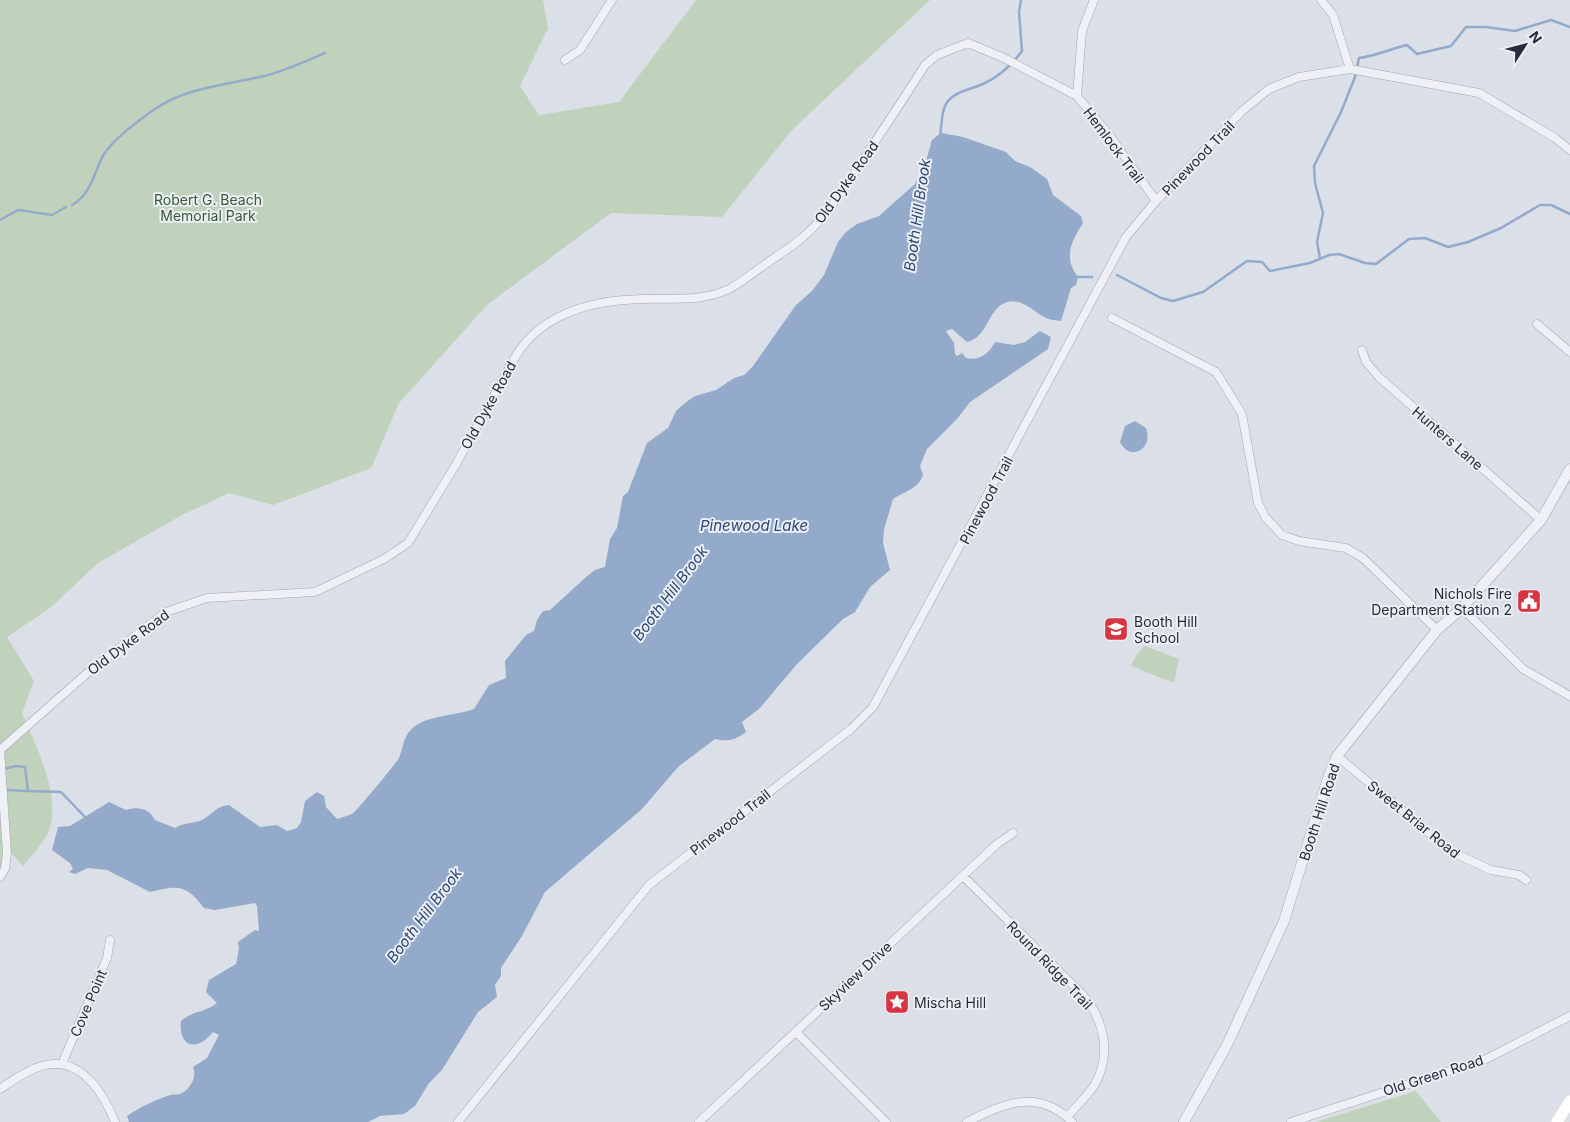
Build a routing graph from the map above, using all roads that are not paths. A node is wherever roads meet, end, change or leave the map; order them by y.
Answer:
1 (612, 0) edge
2 (1094, 0) edge
3 (1321, 0) edge
4 (565, 60) dead end
5 (1355, 69) junction
6 (1077, 96) junction
7 (1570, 150) edge
8 (1156, 202) junction
9 (1112, 318) dead end
10 (1536, 324) dead end
11 (1362, 350) dead end
12 (1570, 352) edge
13 (1570, 469) edge
14 (1541, 520) junction
15 (1462, 608) junction
16 (1438, 630) junction
17 (1570, 696) edge
18 (0, 750) edge
19 (1337, 756) junction
20 (1, 763) edge
21 (1013, 833) dead end
22 (963, 876) junction
23 (0, 877) edge
24 (1526, 880) dead end
25 (110, 940) dead end
26 (1570, 1016) edge
27 (796, 1032) junction
28 (62, 1064) junction
29 (0, 1089) edge
30 (1570, 1101) edge
31 (1069, 1119) edge
32 (115, 1122) edge
33 (458, 1122) edge
34 (699, 1122) edge
35 (886, 1122) edge
36 (967, 1122) edge
37 (1184, 1122) edge
38 (1291, 1122) edge
39 (1557, 1122) edge

1 - 4 street
2 - 6 street, Hemlock Trail
3 - 5 street
5 - 7 street, Pinewood Trail
5 - 8 street, Pinewood Trail
6 - 8 street, Hemlock Trail
6 - 18 street, Old Dyke Road
8 - 33 street, Pinewood Trail
9 - 16 street
10 - 12 street
11 - 14 street, Hunters Lane
13 - 14 street, Booth Hill Road
14 - 15 street, Booth Hill Road
15 - 16 street, Booth Hill Road
15 - 17 street
16 - 19 street, Booth Hill Road
18 - 20 street, Old Dyke Road
19 - 24 street, Sweet Briar Road
19 - 37 street, Booth Hill Road
20 - 23 street, Old Dyke Road
21 - 22 street, Skyview Drive
22 - 27 street, Skyview Drive
22 - 31 street, Round Ridge Trail
25 - 28 street, Cove Point
26 - 38 street, Old Green Road
27 - 34 street, Skyview Drive
27 - 35 street
28 - 29 street
28 - 32 street
30 - 39 main road
31 - 36 street

